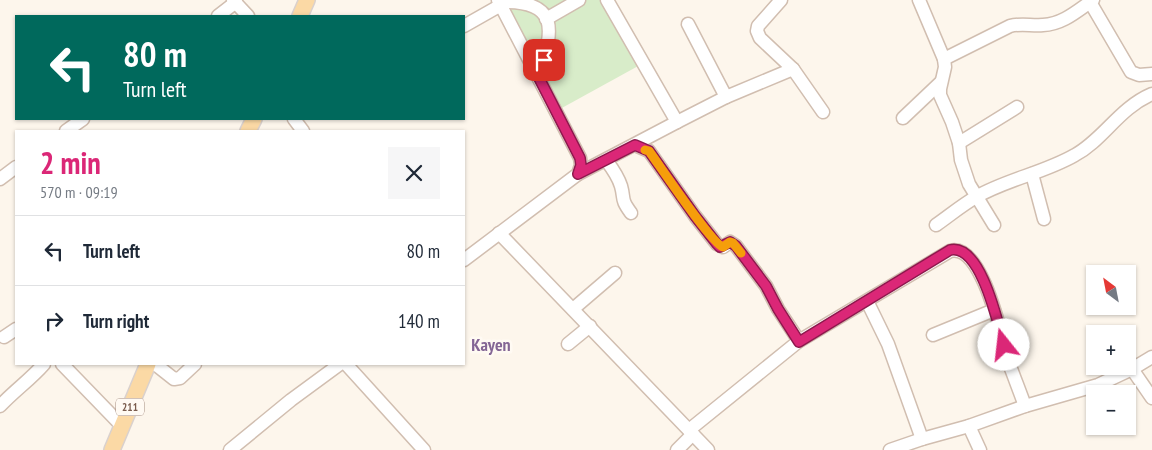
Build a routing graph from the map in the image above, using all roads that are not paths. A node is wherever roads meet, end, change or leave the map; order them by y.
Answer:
1 (307, 0) edge
2 (579, 0) edge
3 (607, 0) edge
4 (781, 0) edge
5 (919, 0) edge
6 (234, 1) edge
7 (1091, 1) edge
8 (500, 2) edge
9 (219, 15) edge
10 (247, 15) edge
11 (300, 15) edge
12 (546, 19) junction
13 (688, 24) dead end
14 (465, 25) edge
15 (944, 59) junction
16 (793, 69) junction
17 (1152, 74) edge
18 (539, 78) junction
19 (941, 82) junction
20 (1152, 94) edge
21 (726, 97) junction
22 (1017, 107) dead end
23 (823, 112) dead end
24 (903, 118) dead end
25 (82, 120) edge
26 (677, 122) junction
27 (67, 130) edge
28 (959, 144) junction
29 (635, 145) junction
30 (606, 160) junction
31 (15, 168) edge
32 (578, 174) junction
33 (1032, 174) junction
34 (0, 179) edge
35 (977, 196) junction
36 (631, 213) dead end
37 (1044, 219) dead end
38 (936, 225) dead end
39 (994, 225) dead end
40 (499, 232) junction
41 (465, 259) edge
42 (615, 273) dead end
43 (867, 301) junction
44 (573, 308) junction
45 (994, 310) junction
46 (590, 326) junction
47 (15, 330) edge
48 (932, 335) dead end
49 (4, 337) dead end
50 (799, 342) junction
51 (568, 344) dead end
52 (1152, 357) edge
53 (43, 365) edge
54 (63, 365) edge
55 (148, 365) edge
56 (156, 365) edge
57 (194, 365) edge
58 (339, 365) edge
59 (347, 365) edge
60 (1136, 367) edge
61 (1119, 375) edge
62 (1136, 375) edge
63 (1152, 398) edge
64 (0, 406) edge
65 (1025, 406) junction
66 (122, 426) junction
67 (969, 426) junction
68 (691, 432) junction
69 (922, 439) junction
70 (112, 450) edge
71 (230, 450) edge
72 (424, 450) edge
73 (678, 450) edge
74 (708, 450) edge
75 (890, 450) edge
76 (980, 450) edge

1 - 11 main road
2 - 12 street
3 - 26 street
4 - 16 street
5 - 15 street
6 - 9 street
6 - 10 street
7 - 15 street
7 - 17 street
8 - 12 street
8 - 14 street
8 - 18 street
12 - 18 street
13 - 21 street
15 - 19 street
16 - 21 street
16 - 23 street
18 - 32 street
19 - 24 street
19 - 28 street
20 - 33 street
21 - 26 street
22 - 28 street
25 - 27 street
26 - 29 street
28 - 35 street
29 - 30 street
29 - 50 street
30 - 32 street
30 - 36 street
31 - 34 street
32 - 40 street
33 - 35 street
33 - 37 street
35 - 38 street
35 - 39 street
40 - 41 street
40 - 44 street
42 - 44 street
43 - 45 street
43 - 50 street
43 - 69 street
44 - 46 street
45 - 48 street
45 - 65 street
46 - 51 street
46 - 68 street
47 - 49 street
50 - 68 street
52 - 60 street
53 - 64 street
54 - 66 street
55 - 66 main road, 211
56 - 57 street
58 - 71 street
59 - 72 street
61 - 65 street
62 - 63 street
65 - 67 street
66 - 70 main road, 211
67 - 69 street
67 - 76 street
68 - 73 street
68 - 74 street
69 - 75 street

